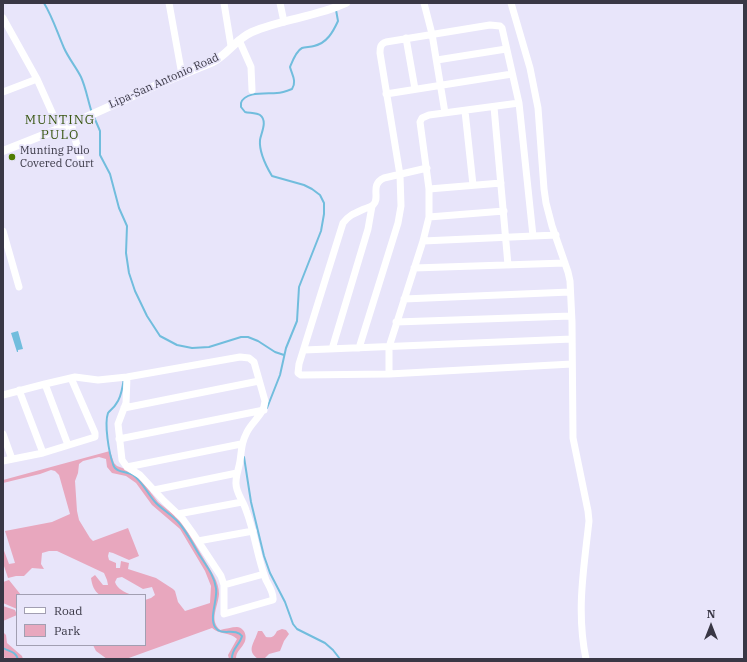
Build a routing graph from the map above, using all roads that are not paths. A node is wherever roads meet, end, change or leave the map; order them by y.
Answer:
1 (169, 3) edge
2 (224, 3) edge
3 (280, 3) edge
4 (424, 3) edge
5 (511, 3) edge
6 (344, 4) edge
7 (3, 18) edge
8 (284, 22) junction
9 (432, 34) junction
10 (406, 38) junction
11 (239, 40) junction
12 (231, 46) junction
13 (506, 49) junction
14 (437, 60) junction
15 (512, 74) junction
16 (182, 75) junction
17 (38, 79) junction
18 (441, 85) junction
19 (415, 89) junction
20 (252, 90) dead end
21 (3, 92) edge
22 (386, 94) junction
23 (518, 102) junction
24 (494, 107) junction
25 (465, 110) junction
26 (445, 113) junction
27 (71, 124) junction
28 (59, 128) junction
29 (3, 151) edge
30 (81, 160) dead end
31 (427, 168) junction
32 (400, 175) junction
33 (501, 183) junction
34 (473, 186) junction
35 (429, 189) junction
36 (372, 206) junction
37 (504, 212) junction
38 (428, 217) junction
39 (3, 231) edge
40 (556, 235) junction
41 (533, 236) junction
42 (506, 238) junction
43 (422, 242) junction
44 (565, 263) junction
45 (508, 264) junction
46 (414, 268) junction
47 (19, 287) dead end
48 (570, 292) junction
49 (404, 299) junction
50 (571, 316) junction
51 (396, 322) junction
52 (572, 339) junction
53 (389, 347) junction
54 (358, 348) junction
55 (332, 349) junction
56 (304, 350) junction
57 (572, 364) junction
58 (389, 374) junction
59 (127, 377) junction
60 (71, 378) junction
61 (259, 381) junction
62 (45, 384) junction
63 (19, 390) junction
64 (3, 395) edge
65 (124, 408) junction
66 (264, 410) junction
67 (3, 434) edge
68 (119, 439) junction
69 (241, 444) junction
70 (68, 445) junction
71 (43, 453) junction
72 (12, 459) junction
73 (3, 461) edge
74 (127, 467) junction
75 (237, 473) junction
76 (154, 490) junction
77 (242, 502) junction
78 (178, 514) junction
79 (253, 531) junction
80 (198, 540) junction
81 (264, 574) junction
82 (224, 585) junction
83 (586, 659) edge

1 - 16 street
2 - 12 street
3 - 8 street
4 - 9 street
5 - 40 street
6 - 8 main road, Lipa-San Antonio Road
7 - 17 street
8 - 11 main road, Lipa-San Antonio Road
9 - 10 street
9 - 13 street
9 - 14 street
10 - 19 street
10 - 22 street
11 - 12 main road, Lipa-San Antonio Road
11 - 20 street
12 - 16 main road, Lipa-San Antonio Road
13 - 14 street
13 - 15 street
14 - 18 street
15 - 18 street
15 - 23 street
16 - 27 main road, Lipa-San Antonio Road
17 - 21 street
17 - 28 street
18 - 19 street
18 - 26 street
19 - 22 street
22 - 32 street
23 - 24 street
23 - 41 street
24 - 25 street
24 - 33 street
25 - 26 street
25 - 34 street
26 - 31 street
27 - 28 main road, Lipa-San Antonio Road
27 - 30 street
28 - 29 main road, Lipa-San Antonio Road
31 - 32 street
31 - 35 street
32 - 36 street
32 - 54 street
33 - 34 street
33 - 37 street
34 - 35 street
35 - 38 street
36 - 55 street
36 - 56 street
37 - 38 street
37 - 42 street
38 - 43 street
39 - 47 street
40 - 41 street
40 - 44 street
41 - 42 street
42 - 43 street
42 - 45 street
43 - 46 street
44 - 45 street
44 - 48 street
45 - 46 street
46 - 49 street
48 - 49 street
48 - 50 street
49 - 51 street
50 - 51 street
50 - 52 street
51 - 53 street
52 - 53 street
52 - 57 street
53 - 54 street
53 - 58 street
54 - 55 street
55 - 56 street
56 - 58 street
57 - 58 street
57 - 83 street
59 - 60 street
59 - 61 street
59 - 65 street
60 - 62 street
60 - 70 street
61 - 65 street
61 - 66 street
62 - 63 street
62 - 70 street
63 - 64 street
63 - 71 street
65 - 68 street
66 - 68 street
66 - 69 street
67 - 72 street
68 - 74 street
69 - 74 street
69 - 75 street
70 - 71 street
71 - 72 street
72 - 73 street
74 - 76 street
75 - 76 street
75 - 77 street
76 - 78 street
77 - 78 street
77 - 79 street
78 - 80 street
79 - 80 street
79 - 81 street
80 - 82 street
81 - 82 street
81 - 82 street

